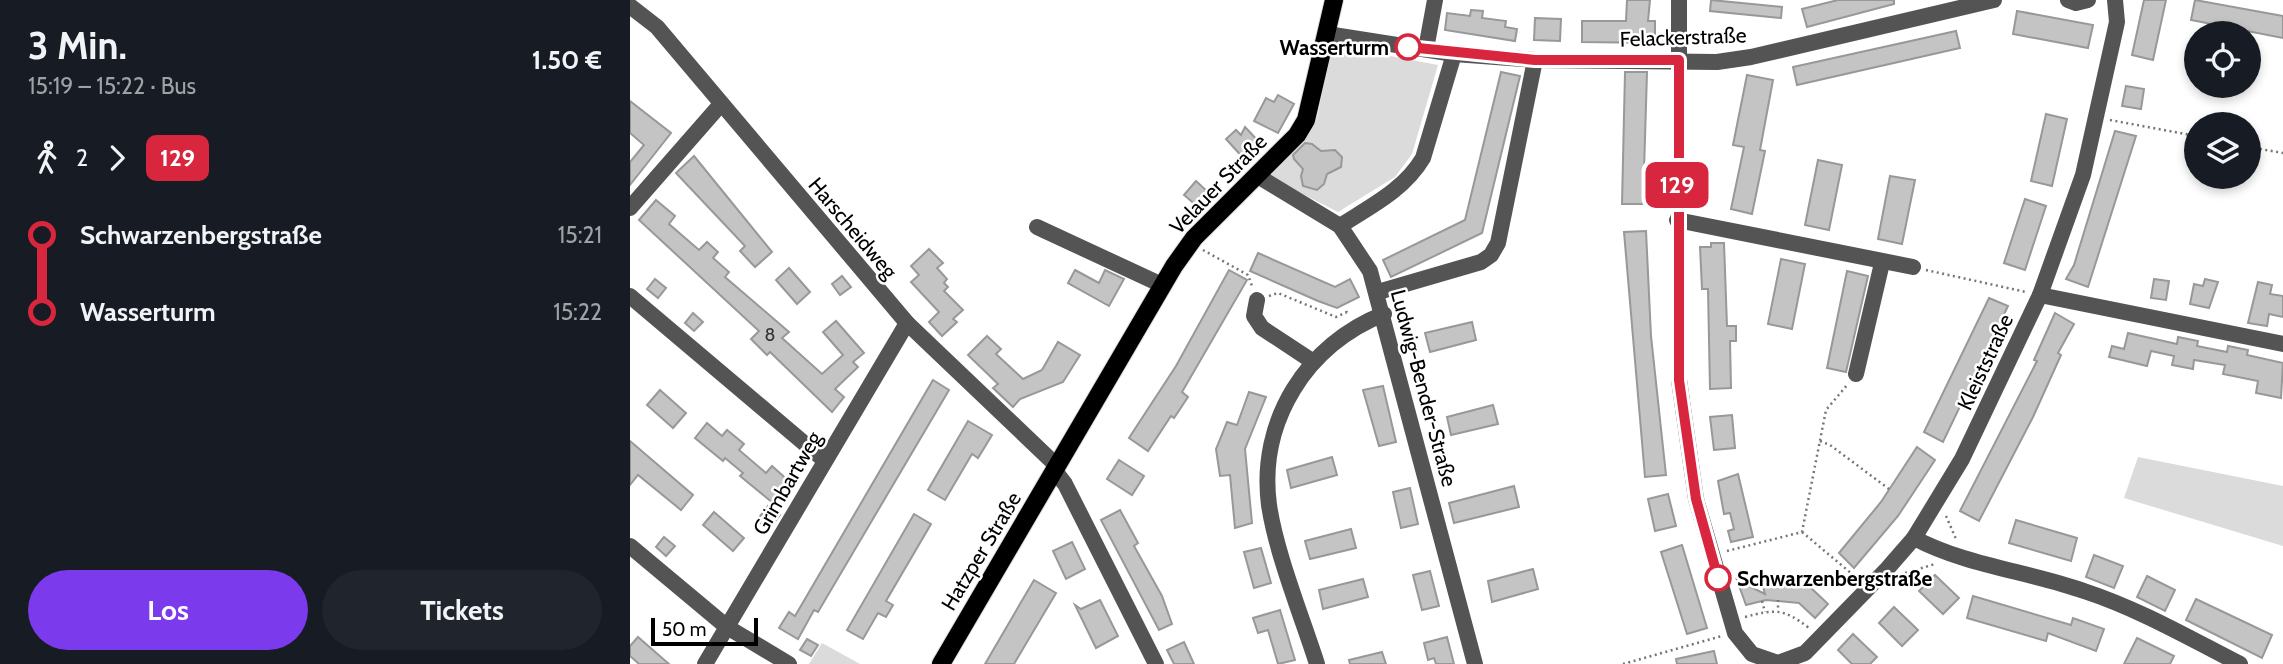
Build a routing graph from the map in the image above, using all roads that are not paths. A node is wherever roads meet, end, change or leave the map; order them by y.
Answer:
1 (1334, 0) edge
2 (1435, 0) edge
3 (1679, 0) edge
4 (1994, 0) edge
5 (2068, 0) edge
6 (2088, 0) edge
7 (2115, 0) edge
8 (630, 6) edge
9 (1327, 34) junction
10 (1426, 49) junction
11 (1454, 54) junction
12 (1535, 60) junction
13 (1679, 60) junction
14 (721, 104) junction
15 (1256, 175) junction
16 (630, 208) edge
17 (1677, 220) junction
18 (1340, 226) junction
19 (1037, 227) dead end
20 (1882, 263) junction
21 (1913, 267) road end
22 (1162, 285) junction
23 (1378, 292) junction
24 (2032, 294) junction
25 (630, 296) edge
26 (1256, 300) road end
27 (1384, 314) junction
28 (907, 323) junction
29 (2283, 344) edge
30 (1312, 361) junction
31 (1856, 374) road end
32 (824, 460) junction
33 (1058, 466) junction
34 (1914, 538) junction
35 (630, 546) edge
36 (727, 628) junction
37 (1765, 662) edge
38 (705, 664) edge
39 (789, 664) edge
40 (941, 664) edge
41 (1156, 664) edge
42 (1317, 664) edge
43 (1475, 664) edge
44 (2240, 664) edge

1 - 9 main road, Velauer Straße
2 - 10 street
3 - 13 street
4 - 13 street, Felackerstraße
5 - 6 street
7 - 24 street, Kleiststraße
8 - 14 street, Harscheidweg
9 - 10 street, Felackerstraße
9 - 15 main road, Velauer Straße
10 - 11 street, Felackerstraße
11 - 12 street, Felackerstraße
11 - 18 street
12 - 13 street, Felackerstraße
12 - 23 street
13 - 17 street
14 - 16 street
14 - 28 street, Harscheidweg
15 - 18 street, Ludwig-Bender-Straße
15 - 22 main road, Velauer Straße
17 - 20 street
17 - 37 street, Kleiststraße
18 - 23 street, Ludwig-Bender-Straße
19 - 22 street
20 - 21 street
20 - 31 street
22 - 33 main road, Velauer Straße
23 - 27 street, Ludwig-Bender-Straße
24 - 29 street
24 - 34 street, Kleiststraße
25 - 32 street
26 - 30 street
27 - 30 street
27 - 43 street, Ludwig-Bender-Straße
28 - 32 street, Grimbartweg
28 - 33 street, Harscheidweg
30 - 42 street
32 - 36 street, Grimbartweg
33 - 40 main road, Hatzper Straße
33 - 41 street, Harscheidweg
34 - 37 street, Kleiststraße
34 - 44 street
35 - 36 street
36 - 38 street, Grimbartweg
36 - 39 street

